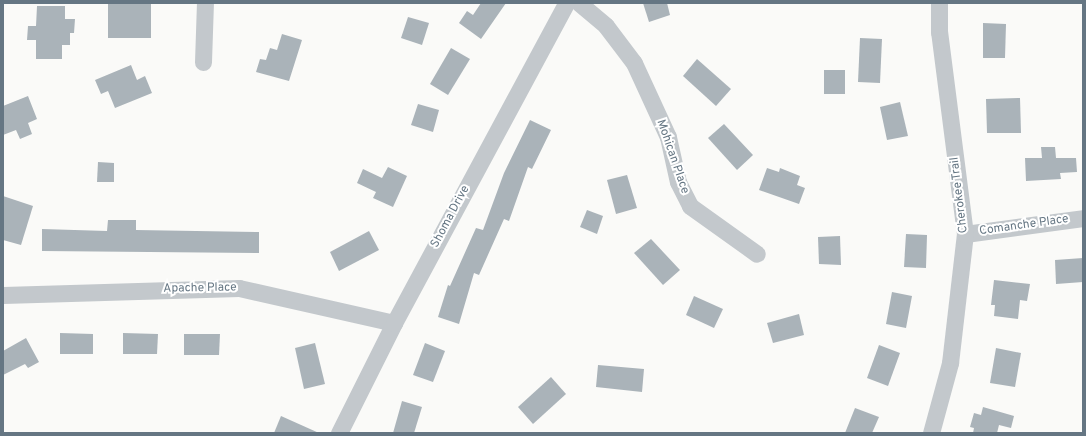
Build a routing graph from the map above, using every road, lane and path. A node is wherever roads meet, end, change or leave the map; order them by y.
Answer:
1 (205, 3) edge
2 (566, 3) edge
3 (579, 3) edge
4 (939, 3) edge
5 (203, 62) dead end
6 (1083, 218) edge
7 (965, 234) junction
8 (757, 254) dead end
9 (3, 295) edge
10 (394, 323) junction
11 (339, 433) edge
12 (931, 433) edge

1 - 5 street
2 - 10 street, Shoma Drive
3 - 8 street, Mohican Place
4 - 7 street, Cherokee Trail
6 - 7 street, Comanche Place
7 - 12 street, Cherokee Trail
9 - 10 street, Apache Place
10 - 11 street, Shoma Drive

